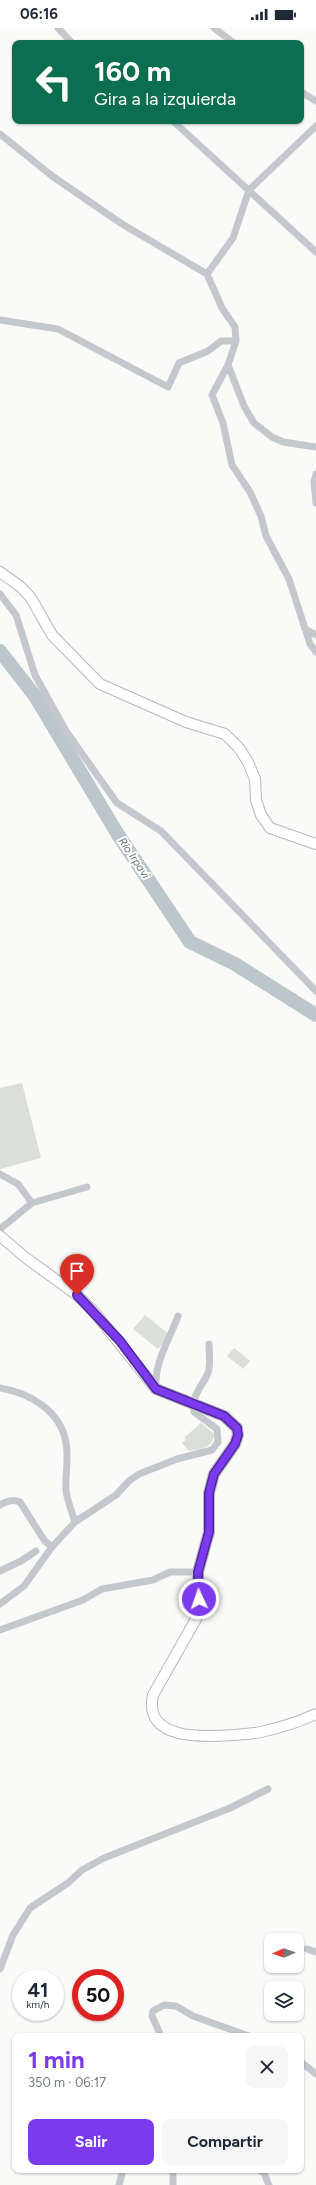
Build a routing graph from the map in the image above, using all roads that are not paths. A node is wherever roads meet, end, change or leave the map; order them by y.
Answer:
1 (58, 28) edge
2 (214, 28) edge
3 (69, 40) edge
4 (230, 40) edge
5 (304, 94) edge
6 (316, 101) edge
7 (177, 124) edge
8 (316, 126) edge
9 (0, 134) edge
10 (249, 190) junction
11 (316, 252) edge
12 (207, 274) junction
13 (0, 320) edge
14 (236, 341) junction
15 (228, 365) junction
16 (316, 447) edge
17 (316, 474) edge
18 (316, 503) edge
19 (0, 572) edge
20 (0, 594) edge
21 (305, 629) junction
22 (316, 635) edge
23 (316, 652) edge
24 (316, 844) edge
25 (316, 991) edge
26 (0, 1174) edge
27 (88, 1187) dead end
28 (32, 1203) junction
29 (0, 1229) edge
30 (0, 1236) edge
31 (178, 1316) dead end
32 (209, 1344) dead end
33 (0, 1388) edge
34 (156, 1389) junction
35 (193, 1404) junction
36 (0, 1505) edge
37 (75, 1522) junction
38 (52, 1547) junction
39 (36, 1551) dead end
40 (0, 1571) edge
41 (198, 1572) junction
42 (0, 1604) edge
43 (0, 1630) edge
44 (316, 1714) edge
45 (268, 1789) dead end
46 (307, 1949) dead end
47 (316, 1952) edge
48 (0, 1969) edge
49 (160, 2033) edge
50 (241, 2033) edge
51 (304, 2064) edge
52 (316, 2074) edge
53 (122, 2173) edge
54 (173, 2173) edge
55 (264, 2173) edge
56 (119, 2185) edge
57 (173, 2185) edge
58 (269, 2185) edge

1 - 3 street
2 - 4 street
5 - 6 street
7 - 10 street
8 - 10 street
9 - 12 street
10 - 11 street
10 - 12 street
12 - 14 street
13 - 14 street
14 - 15 street
15 - 16 street
15 - 21 street
17 - 18 street
19 - 24 main road
20 - 25 street
21 - 22 street
21 - 23 street
26 - 28 street
27 - 28 street
28 - 29 street
30 - 34 main road
31 - 34 street
32 - 35 street
33 - 37 street
34 - 35 main road
35 - 37 street
35 - 41 main road
36 - 38 street
37 - 38 street
38 - 42 street
39 - 40 street
41 - 43 street
41 - 44 main road
45 - 48 street
46 - 47 street
49 - 50 street
51 - 52 street
53 - 56 street
54 - 57 street
55 - 58 street

